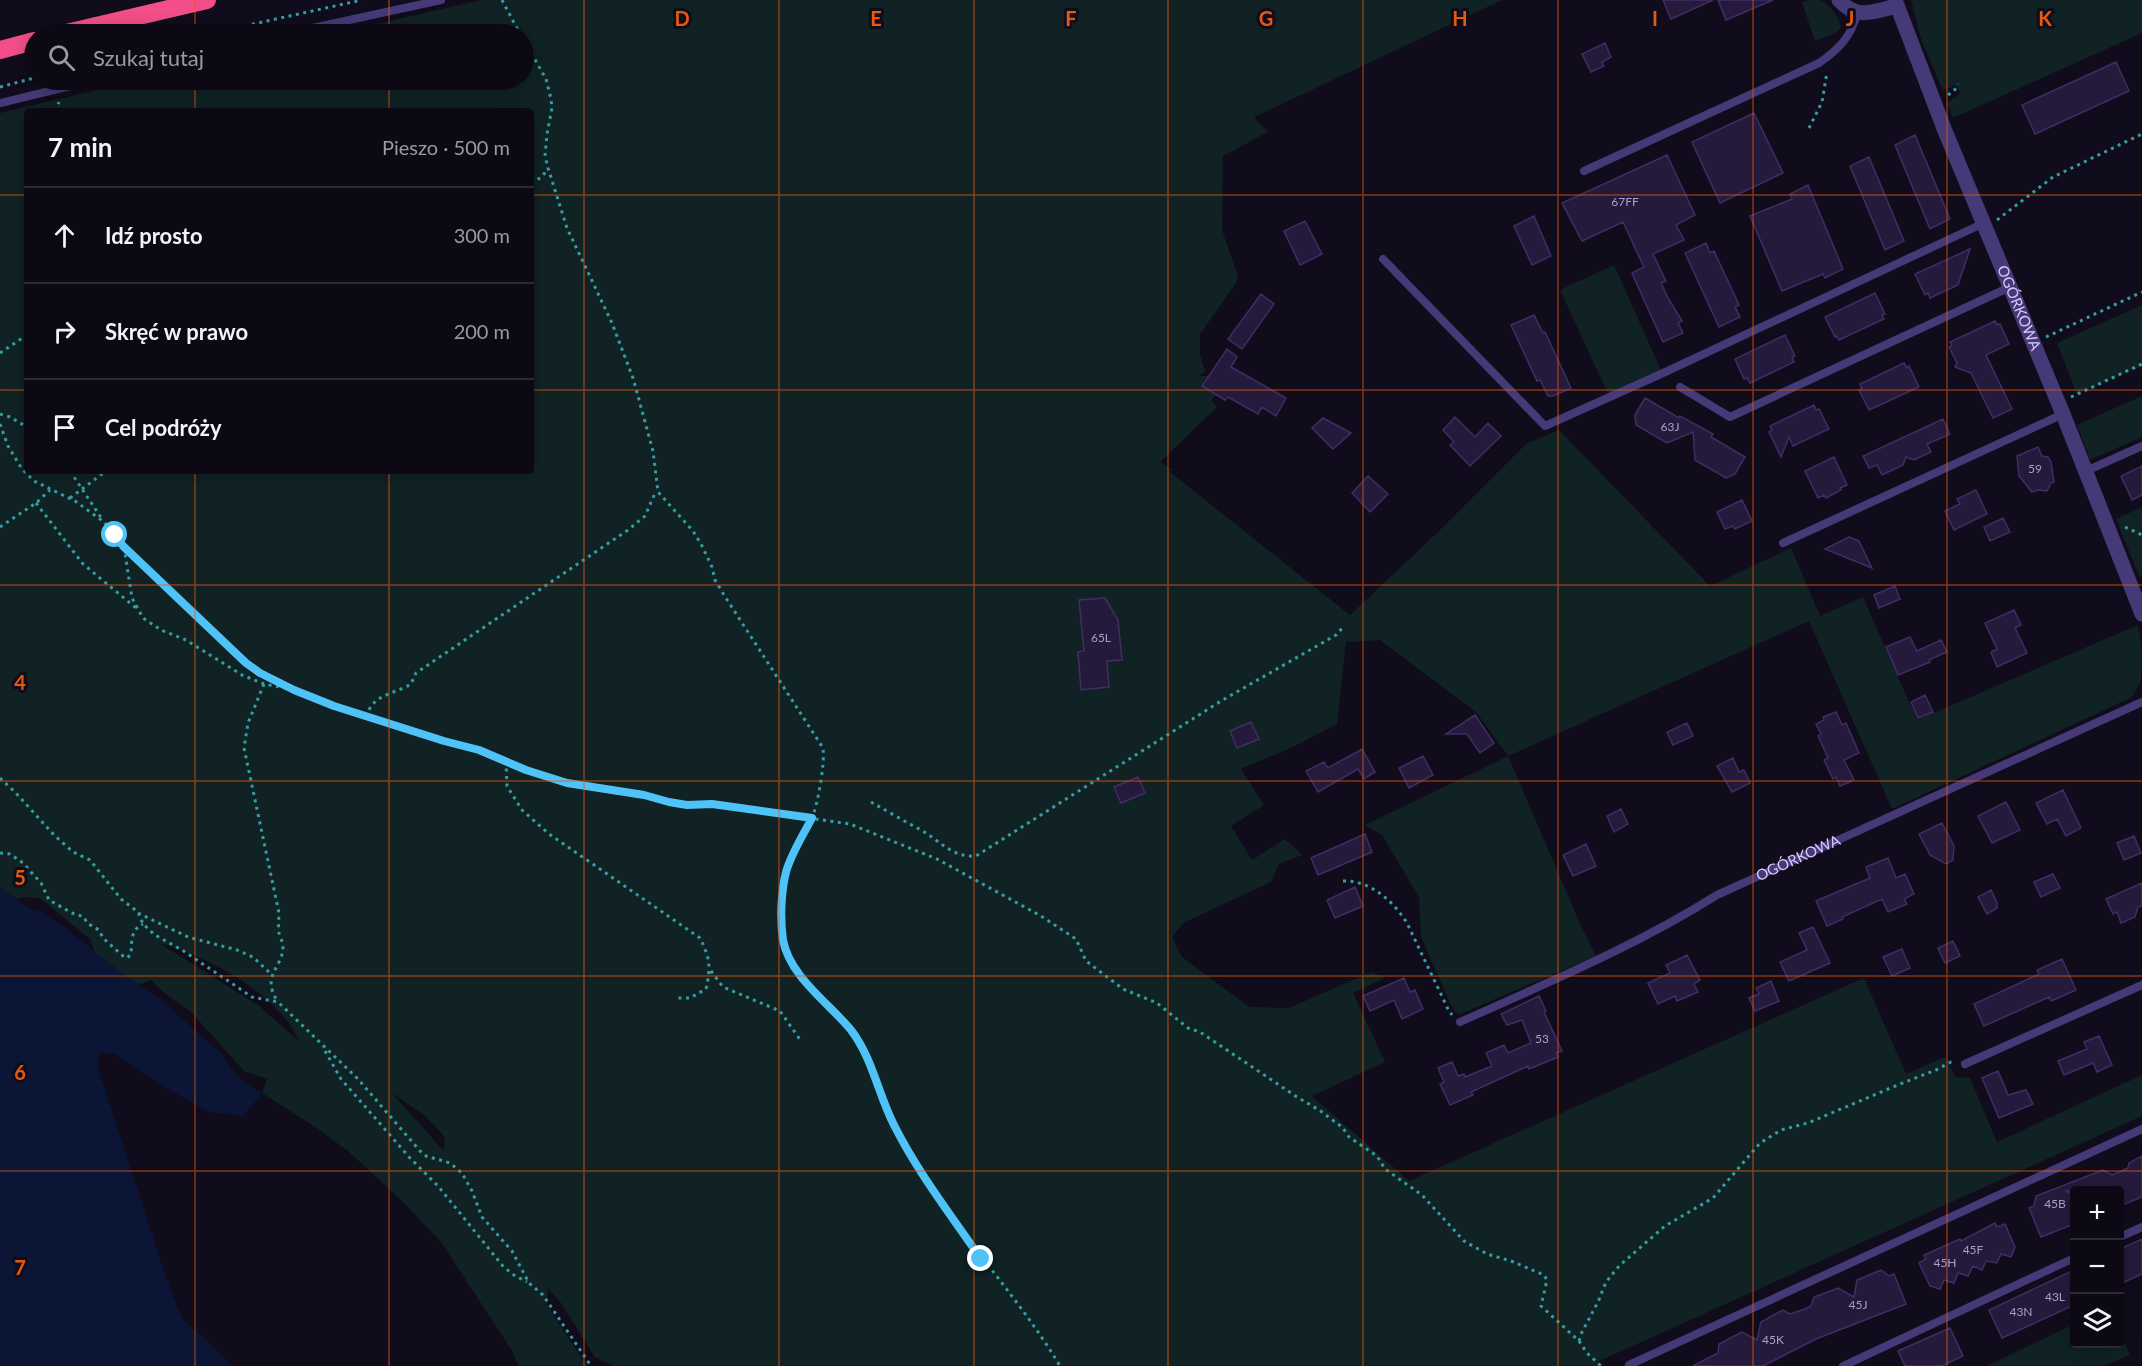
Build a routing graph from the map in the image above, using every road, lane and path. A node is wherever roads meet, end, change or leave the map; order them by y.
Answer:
1 (207, 0) edge
2 (362, 0) edge
3 (441, 0) edge
4 (502, 0) edge
5 (1839, 0) edge
6 (1896, 3) edge
7 (1857, 13) junction
8 (105, 24) edge
9 (253, 24) edge
10 (331, 24) edge
11 (515, 24) edge
12 (24, 44) edge
13 (0, 50) edge
14 (1830, 55) junction
15 (534, 58) edge
16 (24, 81) edge
17 (0, 87) edge
18 (54, 90) edge
19 (0, 103) edge
20 (1809, 128) dead end
21 (2142, 134) edge
22 (548, 168) junction
23 (1584, 171) dead end
24 (534, 181) edge
25 (1985, 226) junction
26 (1383, 259) dead end
27 (2010, 287) junction
28 (2142, 292) edge
29 (24, 337) edge
30 (2040, 339) dead end
31 (0, 353) edge
32 (2142, 364) edge
33 (1680, 387) dead end
34 (2060, 408) junction
35 (0, 414) edge
36 (0, 424) edge
37 (24, 425) edge
38 (2142, 446) edge
39 (24, 471) edge
40 (2086, 471) junction
41 (27, 474) edge
42 (72, 474) edge
43 (102, 474) edge
44 (82, 489) junction
45 (657, 489) junction
46 (50, 490) junction
47 (70, 498) junction
48 (36, 503) junction
49 (104, 522) junction
50 (0, 527) edge
51 (1783, 543) dead end
52 (123, 546) junction
53 (137, 610) junction
54 (2142, 614) edge
55 (1344, 626) dead end
56 (264, 684) junction
57 (294, 690) junction
58 (2142, 702) edge
59 (367, 717) junction
60 (506, 761) junction
61 (0, 778) edge
62 (871, 802) dead end
63 (812, 818) junction
64 (0, 853) edge
65 (1343, 881) dead end
66 (138, 912) junction
67 (143, 924) junction
68 (711, 971) junction
69 (272, 974) junction
70 (2142, 985) edge
71 (678, 998) dead end
72 (278, 1002) junction
73 (1460, 1022) joint
74 (801, 1041) dead end
75 (323, 1047) junction
76 (1965, 1064) joint
77 (2142, 1129) edge
78 (2142, 1227) edge
79 (2124, 1235) edge
80 (2070, 1260) edge
81 (529, 1282) junction
82 (1579, 1341) junction
83 (1629, 1365) edge
84 (591, 1366) edge
85 (1060, 1366) edge
86 (1601, 1366) edge
87 (1843, 1366) edge

1 - 8 highway
2 - 9 path
3 - 10 lane
4 - 11 path
5 - 7 street
6 - 7 street
6 - 25 street, OGÓRKOWA
7 - 14 lane
12 - 13 highway
14 - 20 path
14 - 23 lane
15 - 22 path
16 - 17 path
18 - 19 lane
21 - 25 path
22 - 24 path
22 - 45 path
25 - 26 lane
25 - 27 street, OGÓRKOWA
27 - 33 lane
27 - 34 street, OGÓRKOWA
28 - 30 path
29 - 31 path
32 - 34 path
34 - 40 street, OGÓRKOWA
34 - 51 lane
35 - 37 path
36 - 39 path
38 - 40 lane
40 - 54 street, OGÓRKOWA
41 - 46 path
42 - 44 path
43 - 44 path
44 - 47 path
44 - 49 path
45 - 59 path
45 - 63 path
46 - 47 path
46 - 48 path
47 - 49 path
48 - 50 path
48 - 53 path
49 - 52 path
52 - 53 path
52 - 57 path
53 - 56 path
55 - 62 path
56 - 57 path
56 - 69 path
57 - 59 path
58 - 73 lane, OGÓRKOWA
59 - 60 path
60 - 63 path
60 - 68 path
61 - 66 path
63 - 82 path
63 - 85 path
64 - 67 path
65 - 73 path
66 - 67 path
66 - 69 path
67 - 72 path
68 - 71 path
68 - 74 path
69 - 72 path
70 - 76 lane
72 - 75 path
75 - 81 path
75 - 81 path
76 - 82 path
77 - 83 lane
78 - 79 lane
80 - 87 lane
81 - 84 path
82 - 86 path

